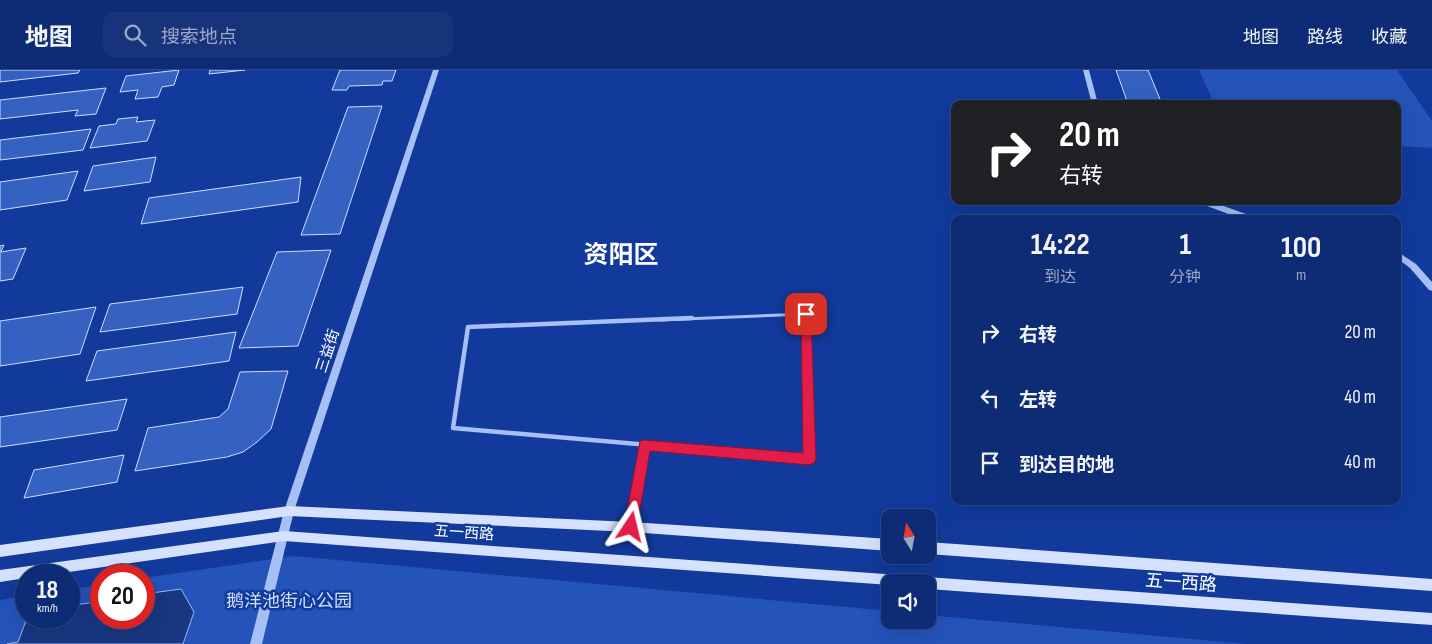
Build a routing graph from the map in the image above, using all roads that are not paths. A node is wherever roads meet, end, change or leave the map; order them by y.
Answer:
1 (436, 70) edge
2 (1086, 70) edge
3 (1094, 100) edge
4 (1213, 205) edge
5 (1240, 215) edge
6 (1401, 257) edge
7 (1432, 288) edge
8 (644, 445) junction
9 (289, 511) junction
10 (631, 527) junction
11 (284, 536) junction
12 (881, 544) edge
13 (936, 549) edge
14 (0, 551) edge
15 (0, 576) edge
16 (881, 579) edge
17 (936, 583) edge
18 (1432, 585) edge
19 (1432, 619) edge
20 (256, 644) edge

1 - 9 street, 三益街
2 - 3 street
4 - 5 street
6 - 7 street
8 - 8 lane
8 - 10 lane
9 - 10 main road
9 - 11 street, 三益街
9 - 14 main road
10 - 12 main road
11 - 15 main road, 五一西路
11 - 16 main road, 五一西路
11 - 20 street, 三益街
13 - 18 main road
17 - 19 main road, 五一西路

